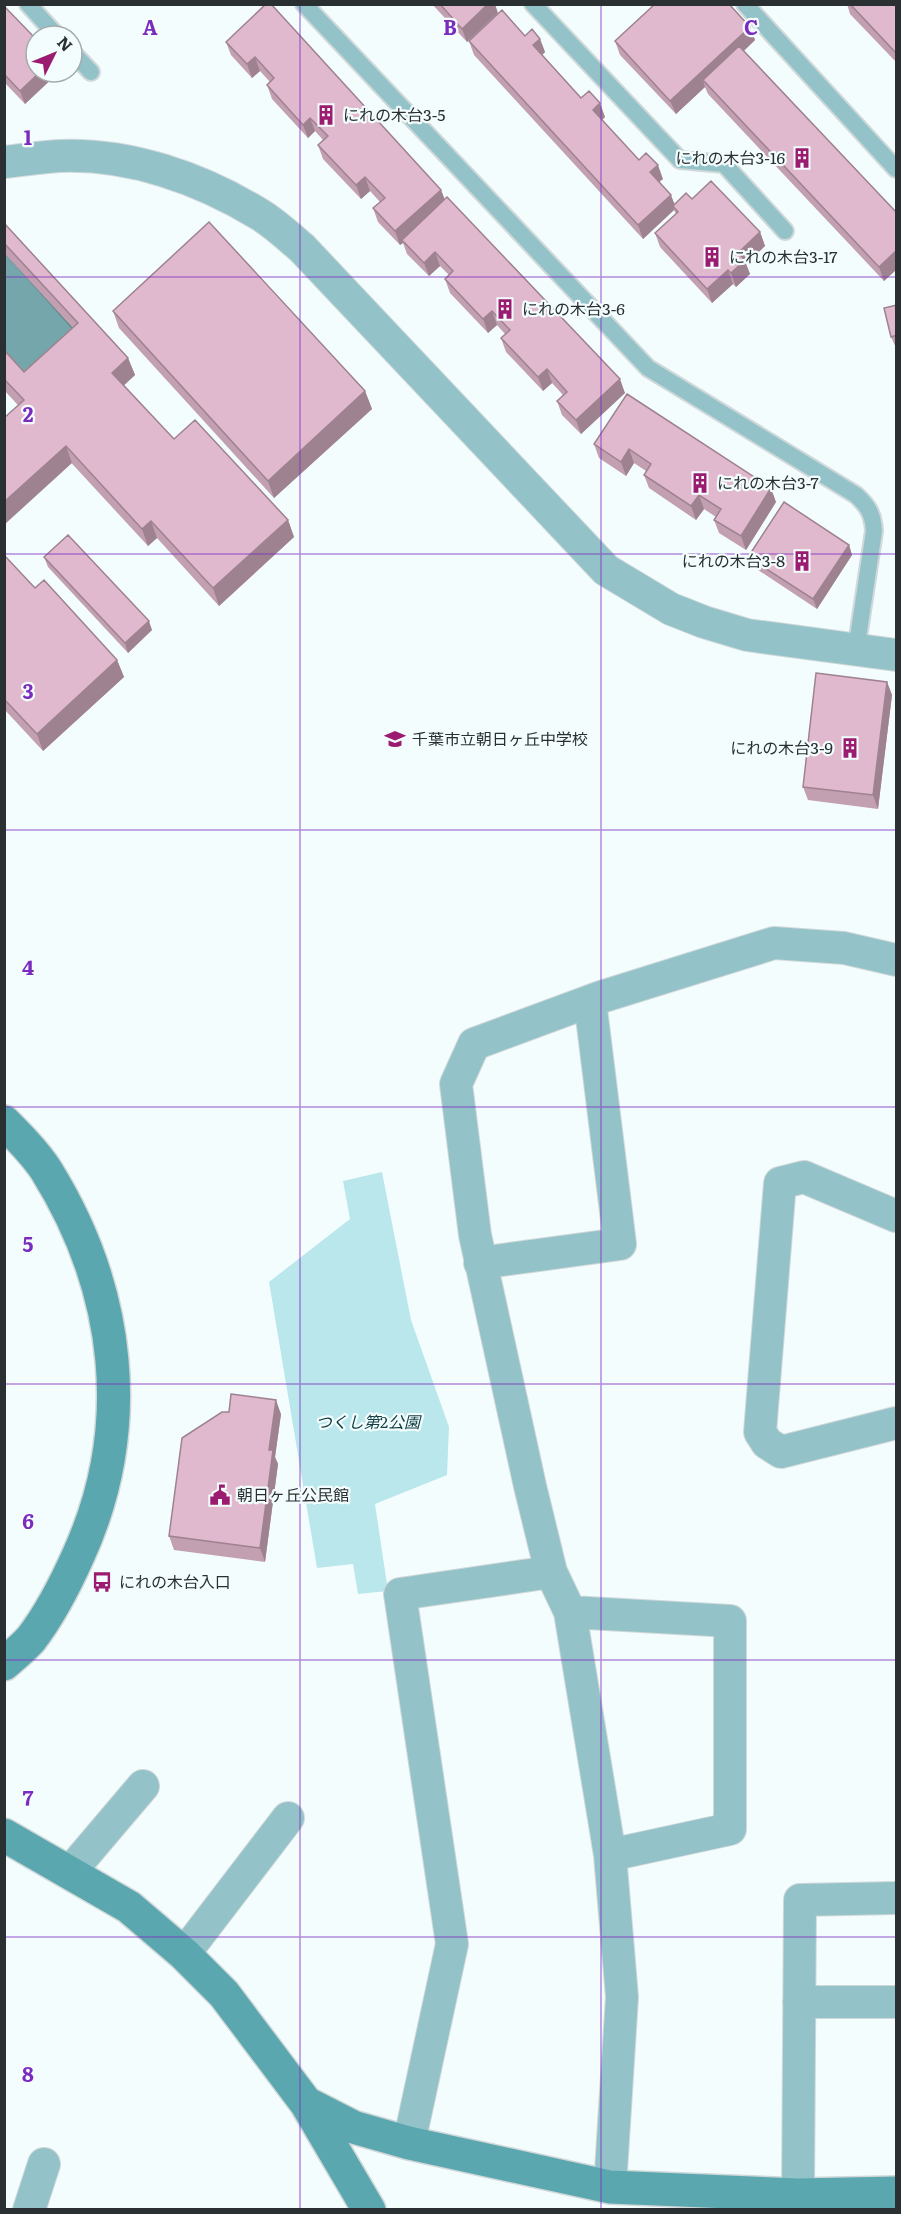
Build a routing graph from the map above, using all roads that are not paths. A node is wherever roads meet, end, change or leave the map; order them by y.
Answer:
1 (28, 4) edge
2 (304, 4) edge
3 (533, 4) edge
4 (745, 4) edge
5 (46, 24) edge
6 (84, 65) edge
7 (91, 72) dead end
8 (4, 162) edge
9 (897, 169) edge
10 (785, 231) dead end
11 (856, 651) junction
12 (897, 655) edge
13 (897, 960) edge
14 (590, 1001) junction
15 (4, 1122) edge
16 (897, 1216) edge
17 (480, 1263) junction
18 (897, 1423) edge
19 (551, 1572) junction
20 (570, 1612) junction
21 (4, 1664) edge
22 (143, 1786) dead end
23 (288, 1818) dead end
24 (4, 1835) edge
25 (610, 1855) junction
26 (70, 1872) junction
27 (897, 1898) edge
28 (184, 1954) junction
29 (799, 2002) junction
30 (897, 2002) edge
31 (306, 2103) junction
32 (409, 2143) junction
33 (44, 2163) dead end
34 (610, 2187) junction
35 (897, 2193) edge
36 (798, 2195) junction
37 (29, 2210) edge
38 (369, 2210) edge

1 - 5 lane
2 - 11 lane
3 - 10 lane
4 - 9 lane
6 - 7 lane
8 - 11 street
11 - 12 street
13 - 14 street
14 - 17 street
14 - 17 street
15 - 21 street
16 - 18 street
17 - 19 street
19 - 20 street
19 - 32 street
20 - 25 street
20 - 25 street
22 - 26 street
23 - 28 street
24 - 26 street
25 - 34 street
26 - 28 street
27 - 29 street
28 - 31 street
29 - 30 street
29 - 36 street
31 - 32 street
31 - 38 street
32 - 34 street
33 - 37 street
34 - 36 street
35 - 36 street

